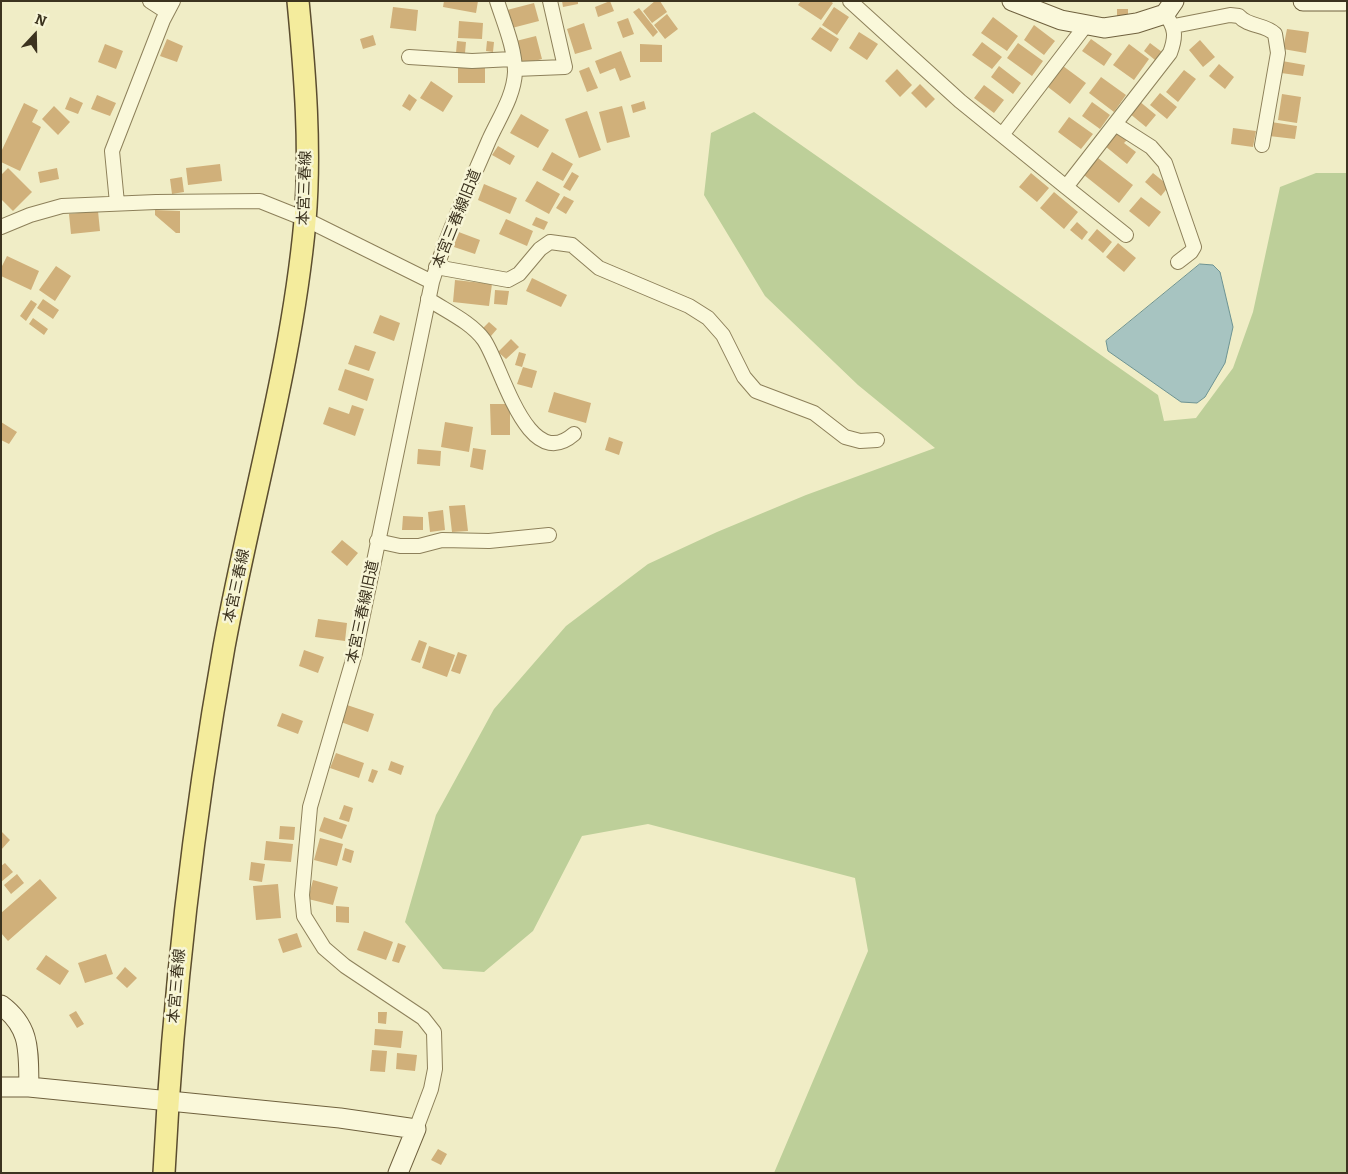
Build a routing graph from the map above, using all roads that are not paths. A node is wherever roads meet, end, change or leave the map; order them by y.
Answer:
1 (150, 1) edge
2 (298, 1) edge
3 (497, 1) edge
4 (550, 1) edge
5 (850, 1) edge
6 (1012, 1) edge
7 (1302, 1) edge
8 (1345, 1) edge
9 (170, 6) edge
10 (1171, 14) edge
11 (1086, 25) junction
12 (409, 57) dead end
13 (514, 64) junction
14 (1115, 124) junction
15 (1002, 135) junction
16 (1262, 145) dead end
17 (1066, 187) junction
18 (118, 203) junction
19 (305, 219) junction
20 (1, 227) edge
21 (1126, 234) dead end
22 (1178, 262) dead end
23 (436, 267) junction
24 (432, 282) junction
25 (428, 299) junction
26 (574, 434) dead end
27 (876, 440) dead end
28 (549, 535) dead end
29 (377, 541) junction
30 (1, 1005) edge
31 (1, 1087) edge
32 (29, 1087) junction
33 (168, 1102) junction
34 (416, 1128) junction
35 (164, 1173) edge
36 (398, 1173) edge

1 - 9 street
2 - 19 main road, 本宮三春線
3 - 13 street, 本宮三春線旧道
4 - 13 street
5 - 15 street
6 - 11 street
7 - 8 street
9 - 18 street
10 - 11 street
10 - 14 street
10 - 16 street
11 - 15 street
12 - 13 street
13 - 23 street, 本宮三春線旧道
14 - 17 street
14 - 22 street
15 - 17 street
17 - 21 street
18 - 19 street
18 - 20 street
19 - 24 street
19 - 33 main road, 本宮三春線
23 - 24 street, 本宮三春線旧道
23 - 27 street
24 - 25 street, 本宮三春線旧道
25 - 26 street
25 - 29 street, 本宮三春線旧道
28 - 29 street
29 - 34 street, 本宮三春線旧道
30 - 32 street
31 - 32 street
32 - 33 street
33 - 34 street
33 - 35 main road, 本宮三春線
34 - 36 street, 本宮三春線旧道

